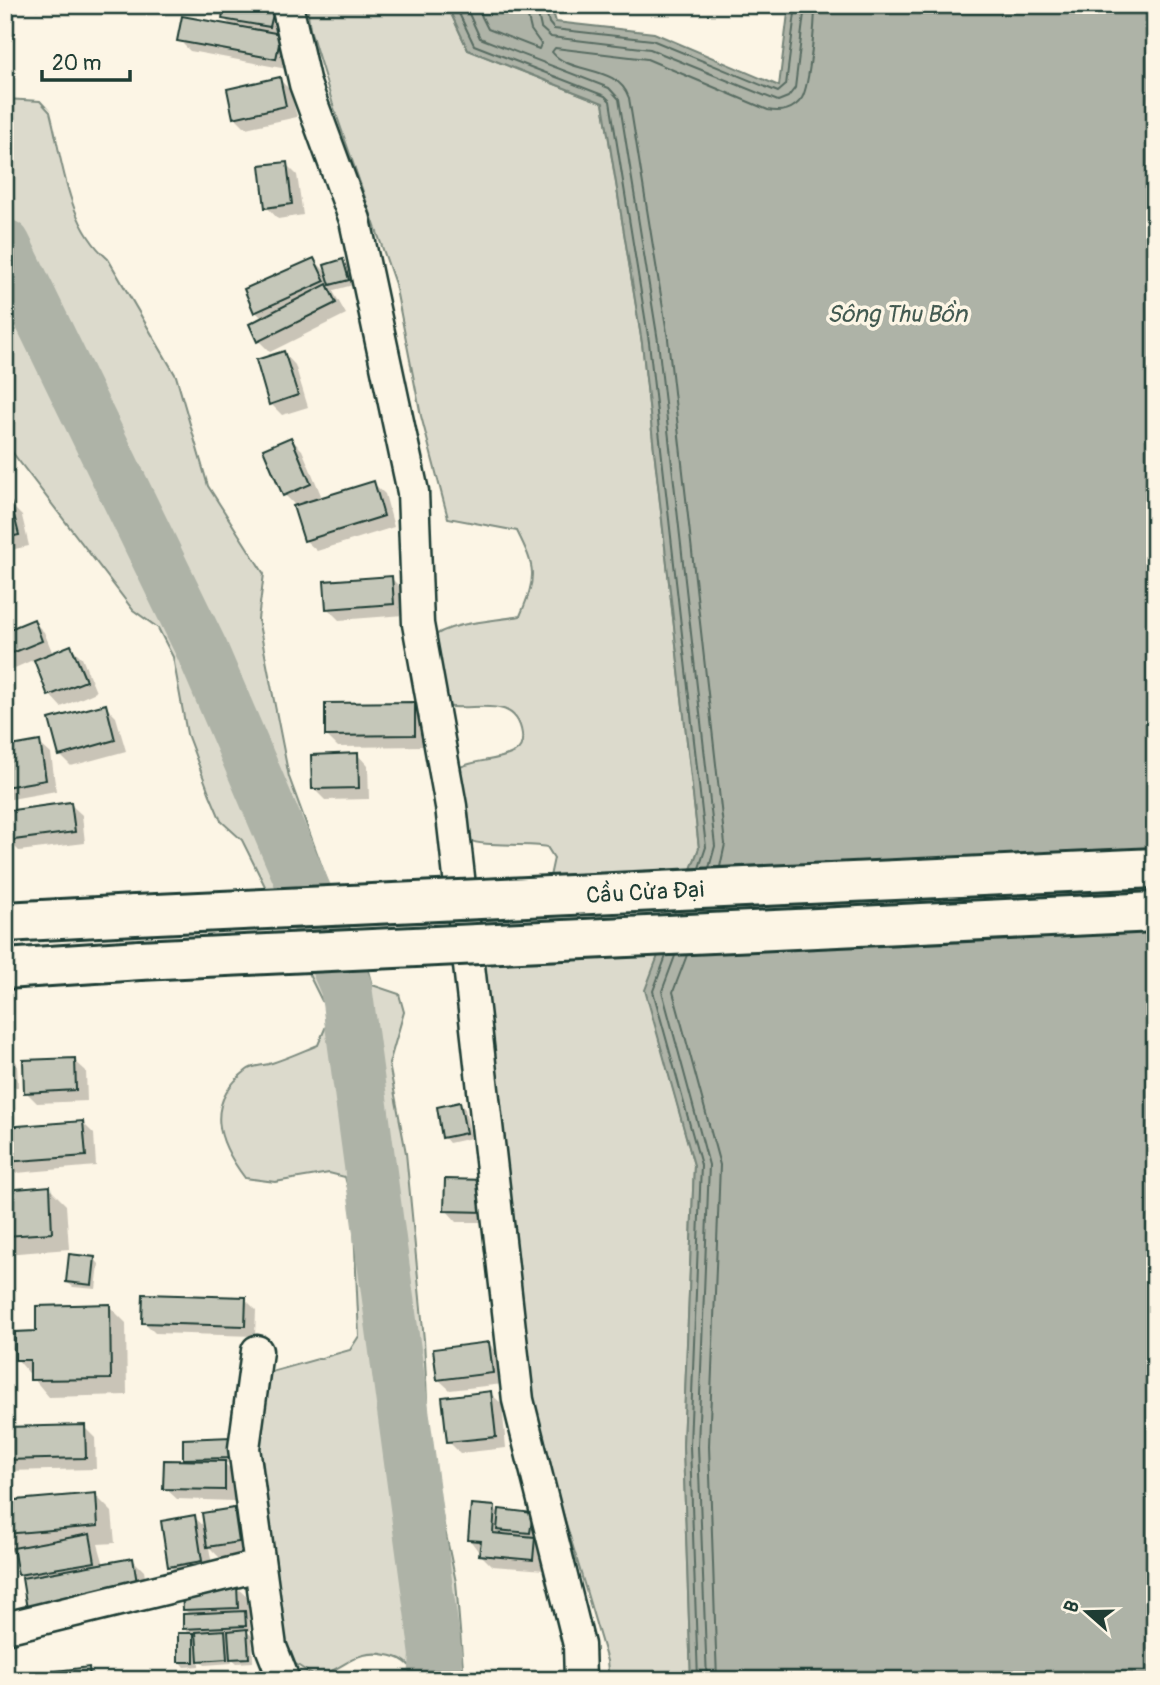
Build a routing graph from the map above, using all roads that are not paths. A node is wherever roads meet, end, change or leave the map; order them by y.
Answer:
1 (287, 5) edge
2 (1155, 868) edge
3 (1155, 912) edge
4 (5, 922) edge
5 (5, 969) edge
6 (257, 1351) dead end
7 (259, 1566) junction
8 (5, 1628) edge
9 (284, 1680) edge
10 (580, 1680) edge

1 - 10 street
2 - 4 main road, Cầu Cửa Đại, bridge
3 - 5 main road, Cầu Cửa Đại, bridge
6 - 7 street
7 - 8 street
7 - 9 street

